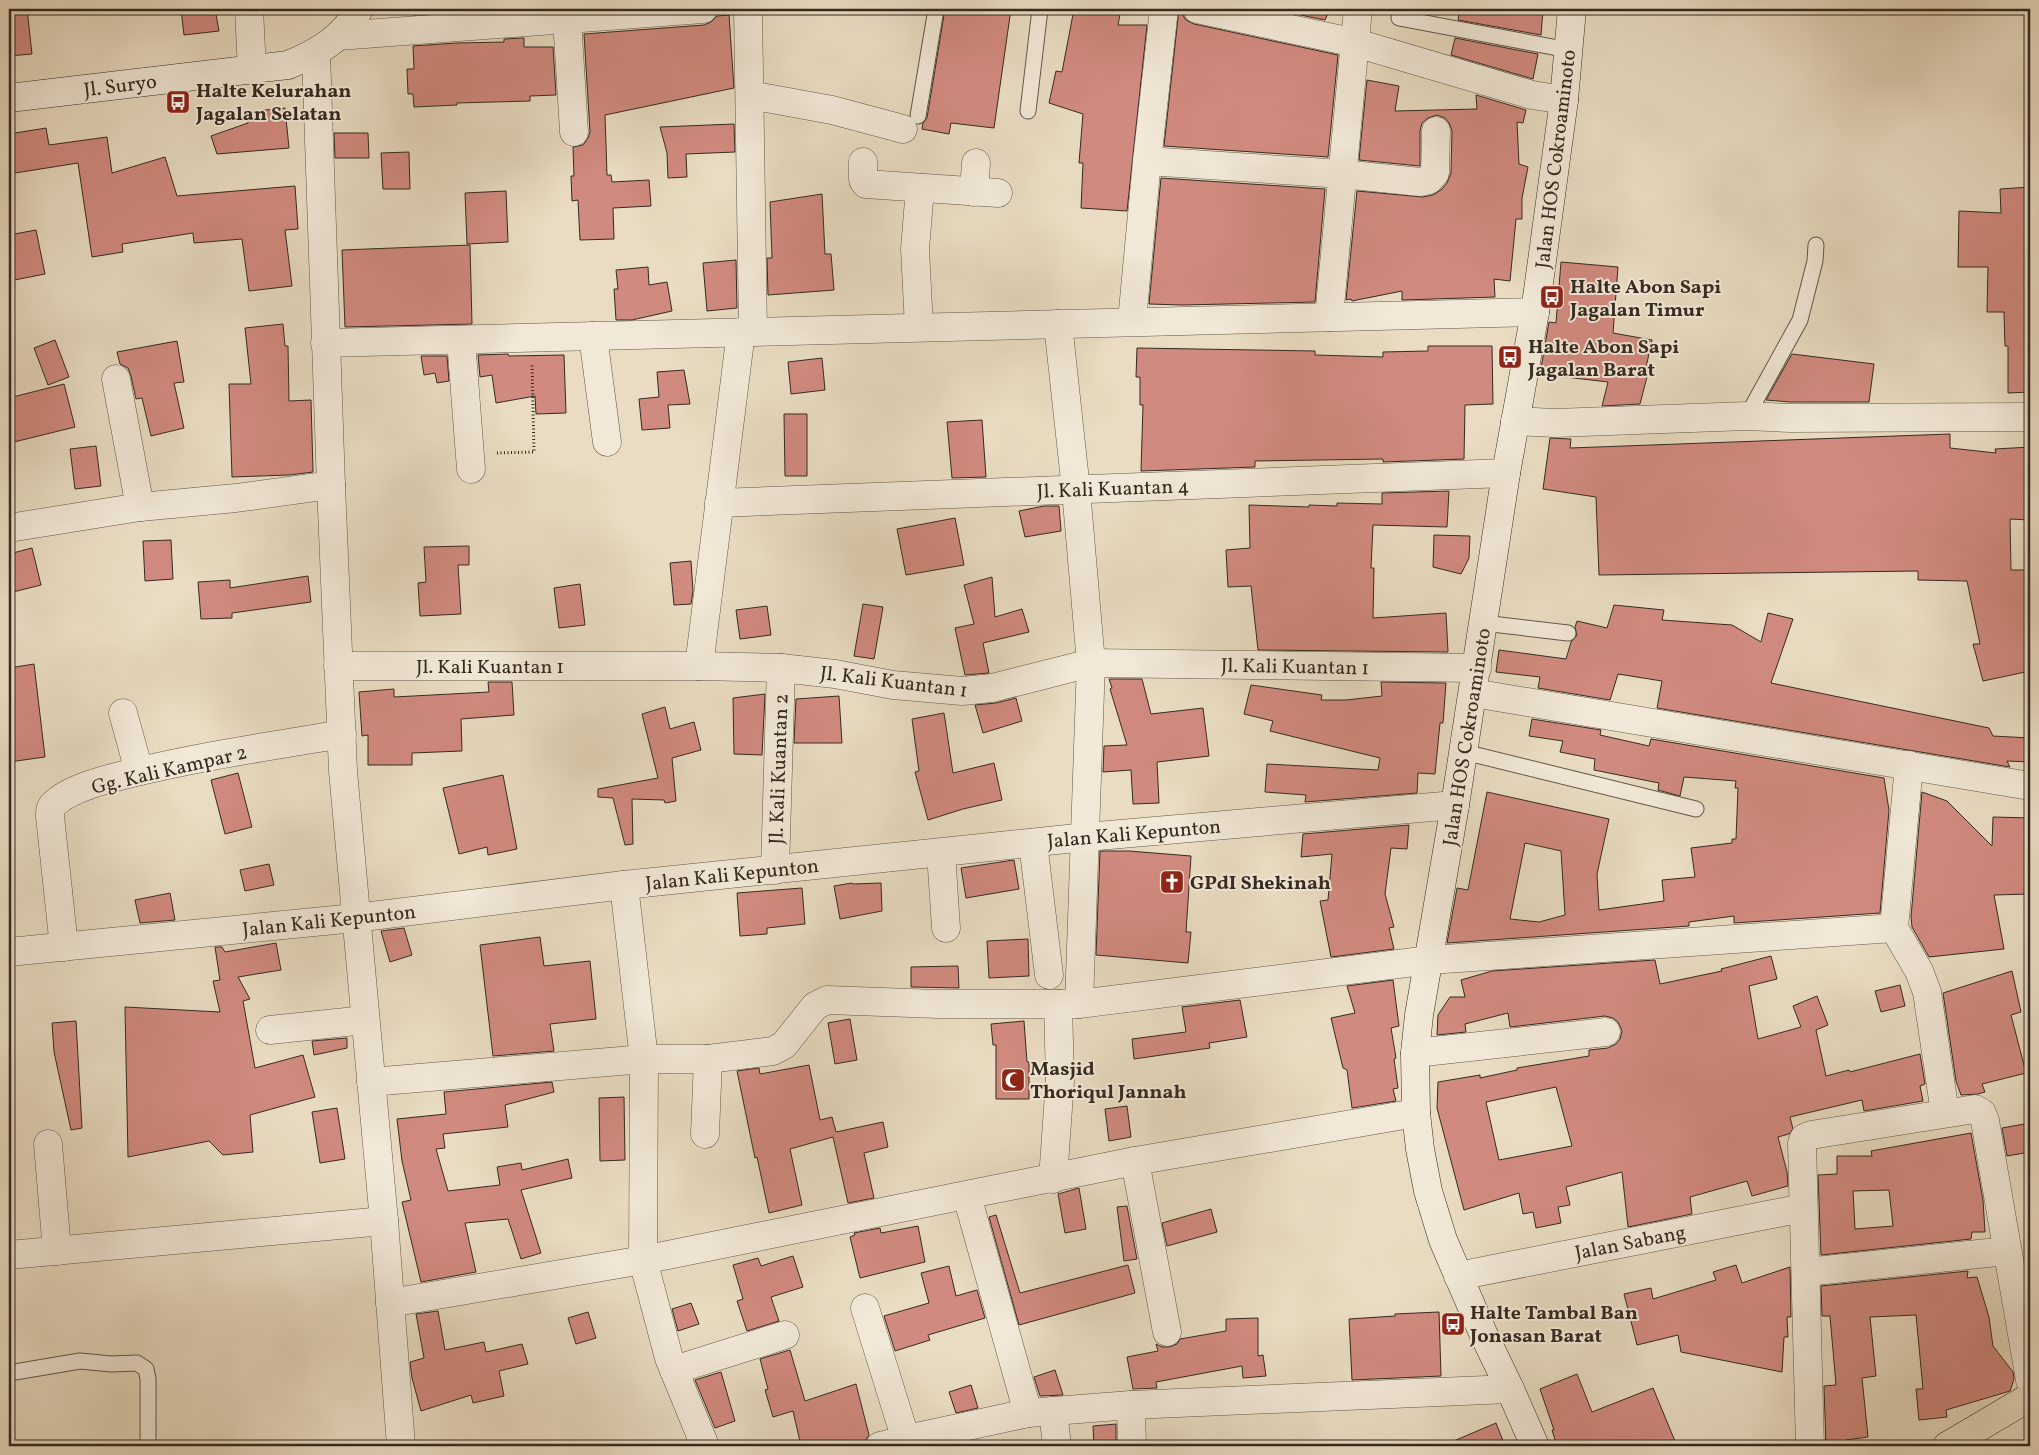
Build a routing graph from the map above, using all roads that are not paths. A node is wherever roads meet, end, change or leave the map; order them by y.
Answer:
1 (250, 9) edge
2 (359, 9) edge
3 (703, 9) edge
4 (748, 9) edge
5 (936, 9) edge
6 (1040, 9) edge
7 (1164, 9) edge
8 (1197, 9) edge
9 (1358, 9) edge
10 (1572, 9) edge
11 (1399, 18) dead end
12 (568, 19) junction
13 (338, 36) junction
14 (1356, 43) junction
15 (1569, 50) junction
16 (316, 54) junction
17 (252, 70) junction
18 (750, 95) junction
19 (9, 98) edge
20 (1564, 100) junction
21 (1028, 111) dead end
22 (911, 122) joint
23 (1436, 131) dead end
24 (574, 132) dead end
25 (1147, 161) junction
26 (863, 162) dead end
27 (976, 163) dead end
28 (1342, 174) junction
29 (920, 188) junction
30 (1816, 245) dead end
31 (1535, 312) junction
32 (1329, 317) junction
33 (1132, 321) junction
34 (1058, 324) junction
35 (919, 327) junction
36 (747, 332) junction
37 (593, 336) junction
38 (461, 340) junction
39 (325, 343) junction
40 (116, 379) dead end
41 (1747, 416) junction
42 (2030, 417) edge
43 (1515, 421) junction
44 (607, 442) dead end
45 (470, 469) dead end
46 (1506, 473) junction
47 (331, 485) junction
48 (1076, 490) junction
49 (719, 503) junction
50 (140, 507) junction
51 (9, 528) edge
52 (1483, 623) junction
53 (1568, 633) dead end
54 (1091, 663) junction
55 (338, 666) junction
56 (699, 666) junction
57 (781, 668) junction
58 (1475, 681) junction
59 (123, 713) dead end
60 (342, 734) junction
61 (1464, 752) junction
62 (1908, 765) junction
63 (139, 771) junction
64 (2030, 786) edge
65 (1455, 805) junction
66 (1696, 810) dead end
67 (1086, 837) junction
68 (1033, 843) junction
69 (941, 853) junction
70 (774, 870) junction
71 (624, 885) junction
72 (355, 918) junction
73 (946, 928) dead end
74 (1894, 928) junction
75 (64, 947) junction
76 (9, 952) edge
77 (1430, 960) junction
78 (1049, 975) dead end
79 (1068, 1004) junction
80 (365, 1020) junction
81 (270, 1030) dead end
82 (1606, 1032) dead end
83 (1415, 1053) junction
84 (644, 1059) junction
85 (708, 1060) junction
86 (371, 1082) junction
87 (1416, 1113) junction
88 (1945, 1113) junction
89 (705, 1134) dead end
90 (48, 1144) dead end
91 (1135, 1162) junction
92 (1053, 1178) junction
93 (967, 1196) junction
94 (1803, 1208) junction
95 (384, 1221) junction
96 (57, 1251) junction
97 (2007, 1251) junction
98 (9, 1255) edge
99 (643, 1260) junction
100 (1806, 1272) junction
101 (1458, 1276) junction
102 (390, 1304) junction
103 (865, 1308) dead end
104 (1167, 1332) dead end
105 (784, 1335) dead end
106 (674, 1370) junction
107 (9, 1373) edge
108 (2030, 1380) edge
109 (1510, 1390) junction
110 (2030, 1397) edge
111 (1131, 1405) junction
112 (1040, 1412) junction
113 (903, 1443) edge
114 (1956, 1444) edge
115 (148, 1446) edge
116 (401, 1446) edge
117 (705, 1446) edge
118 (1057, 1446) edge
119 (1132, 1446) edge
120 (1534, 1446) edge
121 (1810, 1446) edge

1 - 17 street
2 - 13 street, Jl. Suryo
3 - 12 street
4 - 18 street
5 - 22 lane
6 - 21 lane
7 - 25 street
8 - 14 street
9 - 14 street
10 - 15 street, Jalan HOS Cokroaminoto
11 - 15 lane
12 - 13 street
12 - 24 street
13 - 16 street, Jl. Suryo
14 - 20 street
14 - 28 street
15 - 20 street, Jalan HOS Cokroaminoto
16 - 17 street, Jl. Suryo
16 - 39 street
17 - 19 street, Jl. Suryo
18 - 22 street
18 - 36 street
20 - 31 street, Jalan HOS Cokroaminoto
23 - 28 street
25 - 28 street
25 - 33 street
26 - 29 street
27 - 29 street
28 - 32 street
29 - 35 street
30 - 41 lane
31 - 32 street
31 - 43 street, Jalan HOS Cokroaminoto
32 - 33 street
33 - 34 street
34 - 35 street
34 - 48 street
35 - 36 street
36 - 37 street
36 - 49 street
37 - 38 street
37 - 44 street
38 - 39 street
38 - 45 street
39 - 47 street
40 - 50 street
41 - 42 street
41 - 43 street
43 - 46 street, Jalan HOS Cokroaminoto
46 - 48 street, Jl. Kali Kuantan 4
46 - 52 street, Jalan HOS Cokroaminoto
47 - 50 street
47 - 55 street
48 - 49 street, Jl. Kali Kuantan 4
48 - 54 street
49 - 56 street
50 - 51 street
52 - 53 lane
52 - 58 street, Jalan HOS Cokroaminoto
54 - 57 street, Jl. Kali Kuantan 1
54 - 58 street, Jl. Kali Kuantan 1
54 - 67 street
55 - 56 street, Jl. Kali Kuantan 1
55 - 60 street
56 - 57 street, Jl. Kali Kuantan 1
57 - 70 street, Jl. Kali Kuantan 2
58 - 61 street, Jalan HOS Cokroaminoto
58 - 62 street, Jl. Kali Kuantan 1
59 - 63 street
60 - 63 street, Gg. Kali Kampar 2
60 - 72 street
61 - 65 street, Jalan HOS Cokroaminoto
61 - 66 lane
62 - 64 street, Jl. Kali Kuantan 1
62 - 74 street
63 - 75 street, Gg. Kali Kampar 2
65 - 67 street, Jalan Kali Kepunton
65 - 77 street, Jalan HOS Cokroaminoto
67 - 68 street, Jalan Kali Kepunton
67 - 79 street
68 - 69 street, Jalan Kali Kepunton
68 - 78 street
69 - 70 street, Jalan Kali Kepunton
69 - 73 street
70 - 71 street, Jalan Kali Kepunton
71 - 72 street, Jalan Kali Kepunton
71 - 84 street
72 - 75 street, Jalan Kali Kepunton
72 - 80 street
74 - 77 street
74 - 88 street
75 - 76 street, Jalan Kali Kepunton
77 - 79 street
77 - 83 street, Jalan HOS Cokroaminoto
79 - 85 street
79 - 92 street
80 - 81 street
80 - 86 street
82 - 83 street
83 - 87 street, Jalan HOS Cokroaminoto
84 - 85 street
84 - 86 street
84 - 99 street
85 - 89 street
86 - 95 street
87 - 91 street
87 - 101 street, Jalan HOS Cokroaminoto
88 - 94 street
88 - 97 street
90 - 96 street
91 - 92 street
91 - 104 street
92 - 93 street
93 - 99 street
93 - 112 street
94 - 100 street
94 - 101 street, Jalan Sabang
95 - 96 street
95 - 102 street
96 - 98 street
97 - 100 street
97 - 108 street
99 - 102 street
99 - 106 street
100 - 121 street
101 - 109 street, Jalan HOS Cokroaminoto
102 - 116 street
103 - 113 street
105 - 106 street
106 - 117 street
107 - 115 lane
109 - 111 street
109 - 120 street, Jalan HOS Cokroaminoto
110 - 114 main road
111 - 112 street
111 - 119 street
112 - 113 street
112 - 118 street

